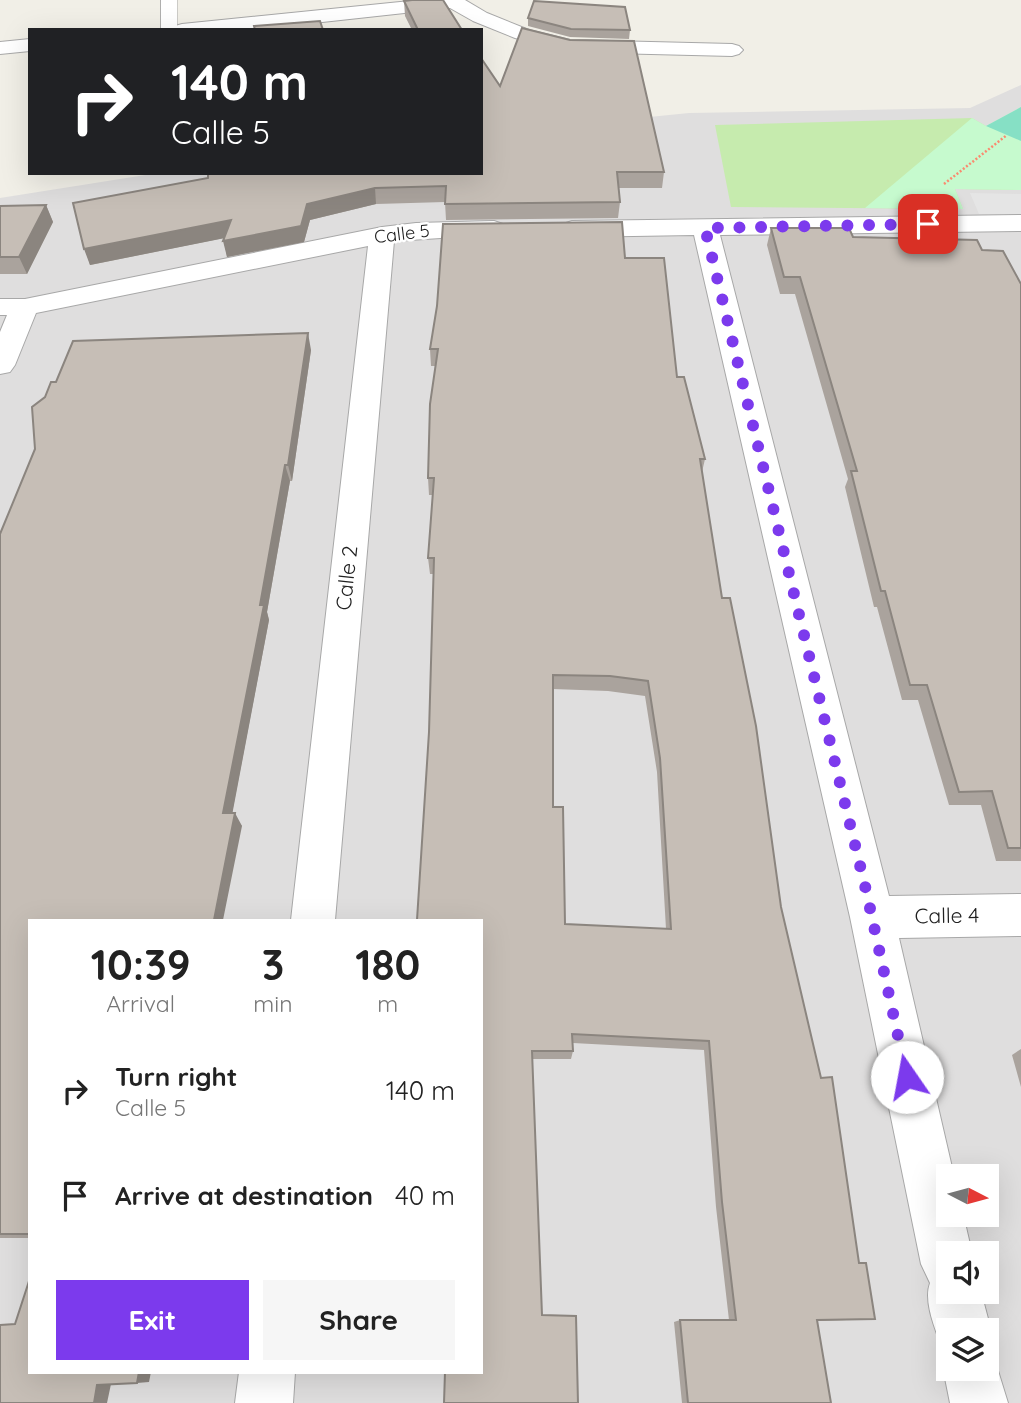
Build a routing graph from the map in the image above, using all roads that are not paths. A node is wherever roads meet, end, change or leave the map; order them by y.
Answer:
1 (169, 0) edge
2 (458, 1) edge
3 (169, 28) edge
4 (201, 28) edge
5 (28, 45) edge
6 (0, 48) edge
7 (732, 50) dead end
8 (1021, 223) edge
9 (705, 228) junction
10 (523, 229) edge
11 (551, 229) edge
12 (382, 236) junction
13 (13, 307) edge
14 (0, 365) edge
15 (1021, 915) edge
16 (872, 917) junction
17 (313, 919) edge
18 (943, 1241) edge
19 (267, 1374) edge
20 (974, 1381) edge
21 (264, 1403) edge
22 (979, 1403) edge

1 - 3 lane
2 - 4 street
2 - 7 street
5 - 6 street
8 - 9 street
9 - 11 street
9 - 16 street
10 - 12 street, Calle 5
12 - 13 street, Calle 5
12 - 17 street, Calle 2
13 - 14 street
15 - 16 street, Calle 4
16 - 18 street
19 - 21 street
20 - 22 street

